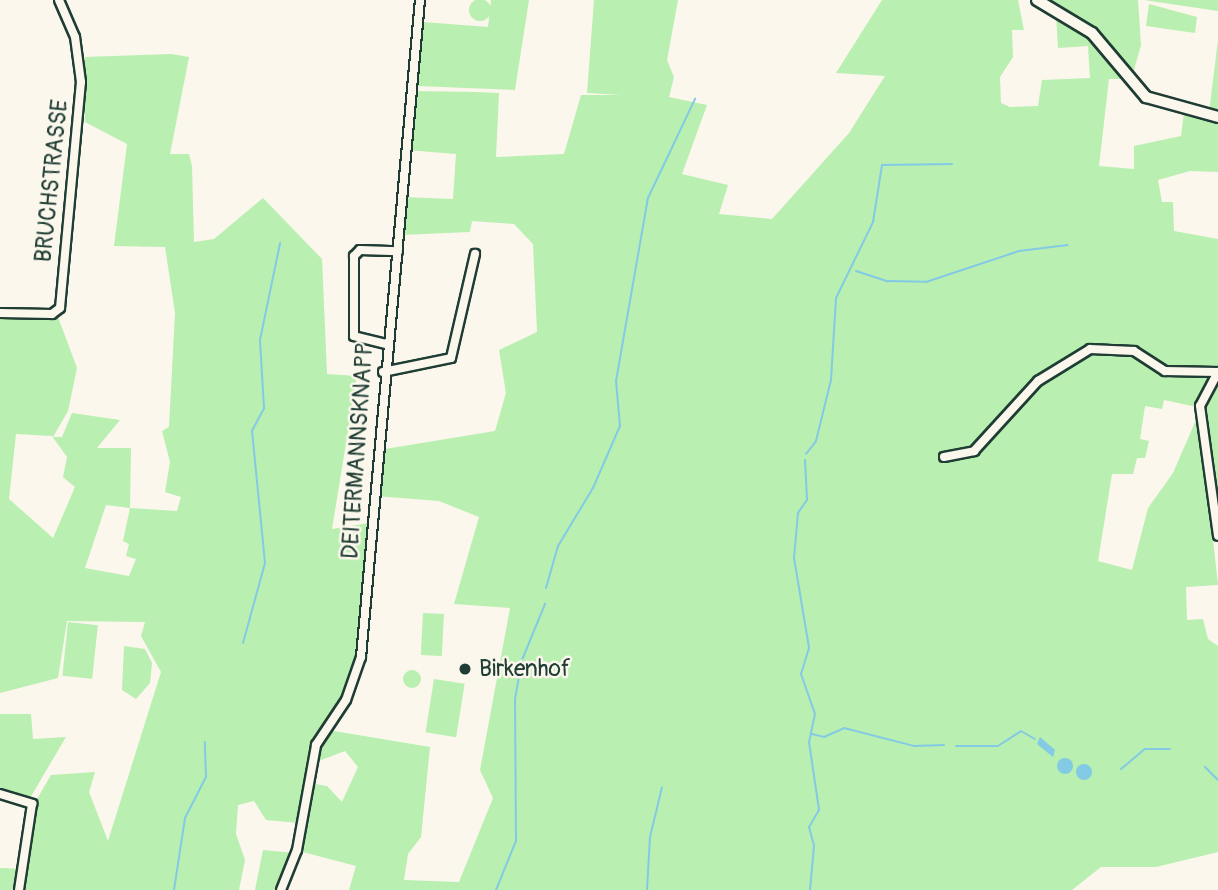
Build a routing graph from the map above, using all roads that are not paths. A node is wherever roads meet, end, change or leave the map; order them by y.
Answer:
1 (59, 0) edge
2 (420, 0) edge
3 (1037, 0) edge
4 (1218, 117) edge
5 (398, 251) junction
6 (475, 254) dead end
7 (0, 313) edge
8 (386, 344) junction
9 (383, 372) junction
10 (1218, 372) edge
11 (944, 457) dead end
12 (1218, 536) edge
13 (0, 794) edge
14 (19, 890) edge
15 (281, 890) edge

1 - 7 street, BRUCHSTRASSE
2 - 5 street, DEITERMANNSKNAPP
3 - 4 street
5 - 8 street, DEITERMANNSKNAPP
5 - 8 street
6 - 9 street
8 - 9 street, DEITERMANNSKNAPP
9 - 15 street, DEITERMANNSKNAPP
10 - 11 street
10 - 12 street
13 - 14 street

